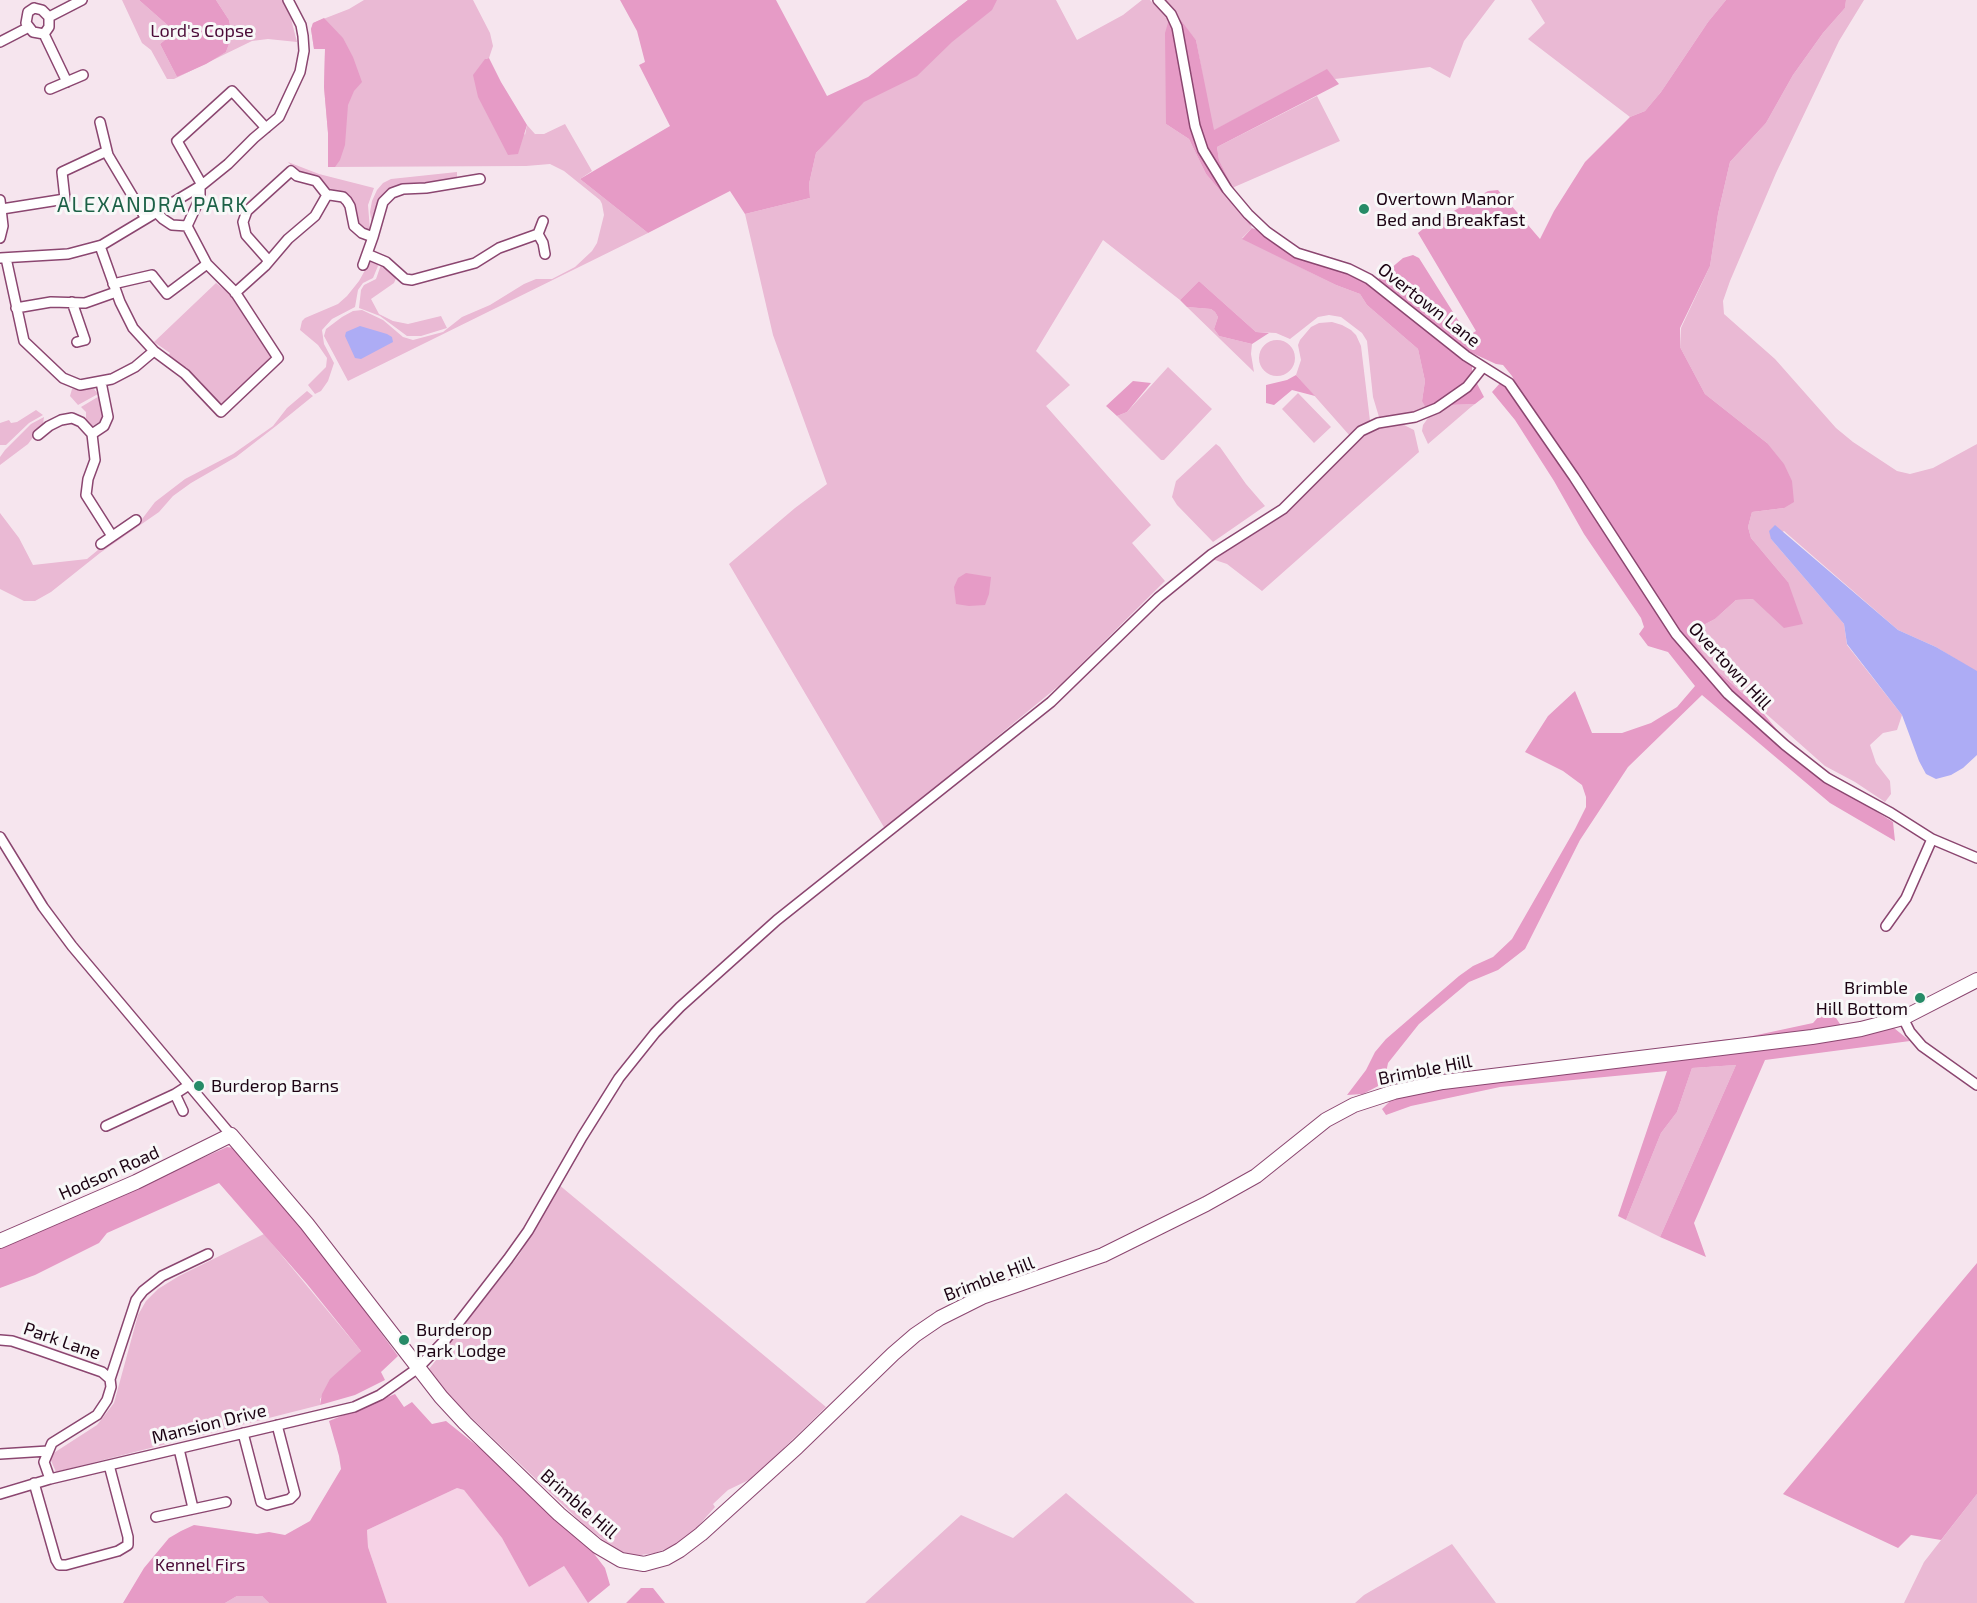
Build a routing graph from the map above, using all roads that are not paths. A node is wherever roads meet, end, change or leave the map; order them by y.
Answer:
1 (82, 0) edge
2 (288, 0) edge
3 (1158, 0) edge
4 (28, 4) edge
5 (49, 17) junction
6 (29, 27) junction
7 (44, 34) junction
8 (0, 42) edge
9 (83, 75) dead end
10 (66, 82) junction
11 (224, 83) dead end
12 (50, 89) dead end
13 (231, 91) junction
14 (100, 122) dead end
15 (266, 128) junction
16 (107, 151) junction
17 (480, 178) dead end
18 (201, 186) junction
19 (327, 195) junction
20 (1, 204) edge
21 (156, 212) junction
22 (146, 218) junction
23 (543, 221) dead end
24 (187, 226) junction
25 (538, 234) junction
26 (373, 237) junction
27 (0, 238) edge
28 (100, 246) junction
29 (367, 254) junction
30 (545, 254) dead end
31 (3, 258) edge
32 (269, 261) junction
33 (207, 264) junction
34 (363, 265) dead end
35 (115, 288) junction
36 (235, 293) junction
37 (72, 302) junction
38 (16, 308) junction
39 (77, 342) dead end
40 (154, 351) junction
41 (1483, 368) junction
42 (100, 382) junction
43 (92, 434) junction
44 (38, 435) dead end
45 (136, 520) dead end
46 (112, 536) junction
47 (100, 544) dead end
48 (0, 837) edge
49 (1932, 839) junction
50 (1977, 858) edge
51 (1886, 926) dead end
52 (1977, 980) edge
53 (1903, 1018) junction
54 (189, 1085) junction
55 (1977, 1085) edge
56 (175, 1094) junction
57 (183, 1111) dead end
58 (106, 1126) dead end
59 (231, 1135) junction
60 (0, 1241) edge
61 (208, 1254) dead end
62 (0, 1340) edge
63 (418, 1368) junction
64 (110, 1378) junction
65 (278, 1425) junction
66 (243, 1433) junction
67 (179, 1449) junction
68 (48, 1451) junction
69 (0, 1454) edge
70 (109, 1465) junction
71 (50, 1479) junction
72 (34, 1483) junction
73 (0, 1494) edge
74 (226, 1502) dead end
75 (193, 1508) junction
76 (156, 1517) dead end

1 - 5 street
2 - 15 street
3 - 41 street, Overtown Lane
4 - 5 street
4 - 6 street
5 - 7 street
6 - 7 street
6 - 8 street
7 - 10 street
9 - 10 street
10 - 12 street
11 - 13 street
13 - 15 street
13 - 18 street
14 - 16 street
15 - 18 street
16 - 20 street
16 - 22 street
17 - 26 street
18 - 21 street
18 - 24 street
19 - 26 street
19 - 32 street
19 - 32 street
20 - 27 street
21 - 22 street
21 - 24 street
22 - 28 street
23 - 25 street
24 - 33 street
25 - 29 street
25 - 30 street
26 - 29 street
28 - 31 street
28 - 35 street
29 - 34 street
31 - 38 street
32 - 36 street
33 - 35 street
33 - 36 street
35 - 37 street
35 - 40 street
36 - 40 street
37 - 38 street
37 - 39 street
38 - 42 street
40 - 42 street
41 - 49 street, Overtown Hill
41 - 63 street, Mansion Drive
42 - 43 street
43 - 44 street
43 - 46 street
45 - 46 street
46 - 47 street
48 - 54 street
49 - 50 street, Overtown Hill
49 - 51 street
52 - 53 main road, Brimble Hill
53 - 55 street
53 - 63 main road, Brimble Hill
54 - 56 street
54 - 59 street
56 - 57 street
56 - 58 street
59 - 60 main road, Hodson Road
59 - 63 main road, Brimble Hill
61 - 64 street, Park Lane
62 - 64 street, Park Lane
63 - 65 street, Mansion Drive
64 - 68 street, Park Lane
65 - 66 street, Mansion Drive
65 - 66 street
66 - 67 street, Mansion Drive
67 - 70 street, Mansion Drive
67 - 75 street
68 - 69 street
68 - 71 street
70 - 71 street, Mansion Drive
70 - 72 street
71 - 72 street, Mansion Drive
72 - 73 street, Mansion Drive
74 - 75 street
75 - 76 street

